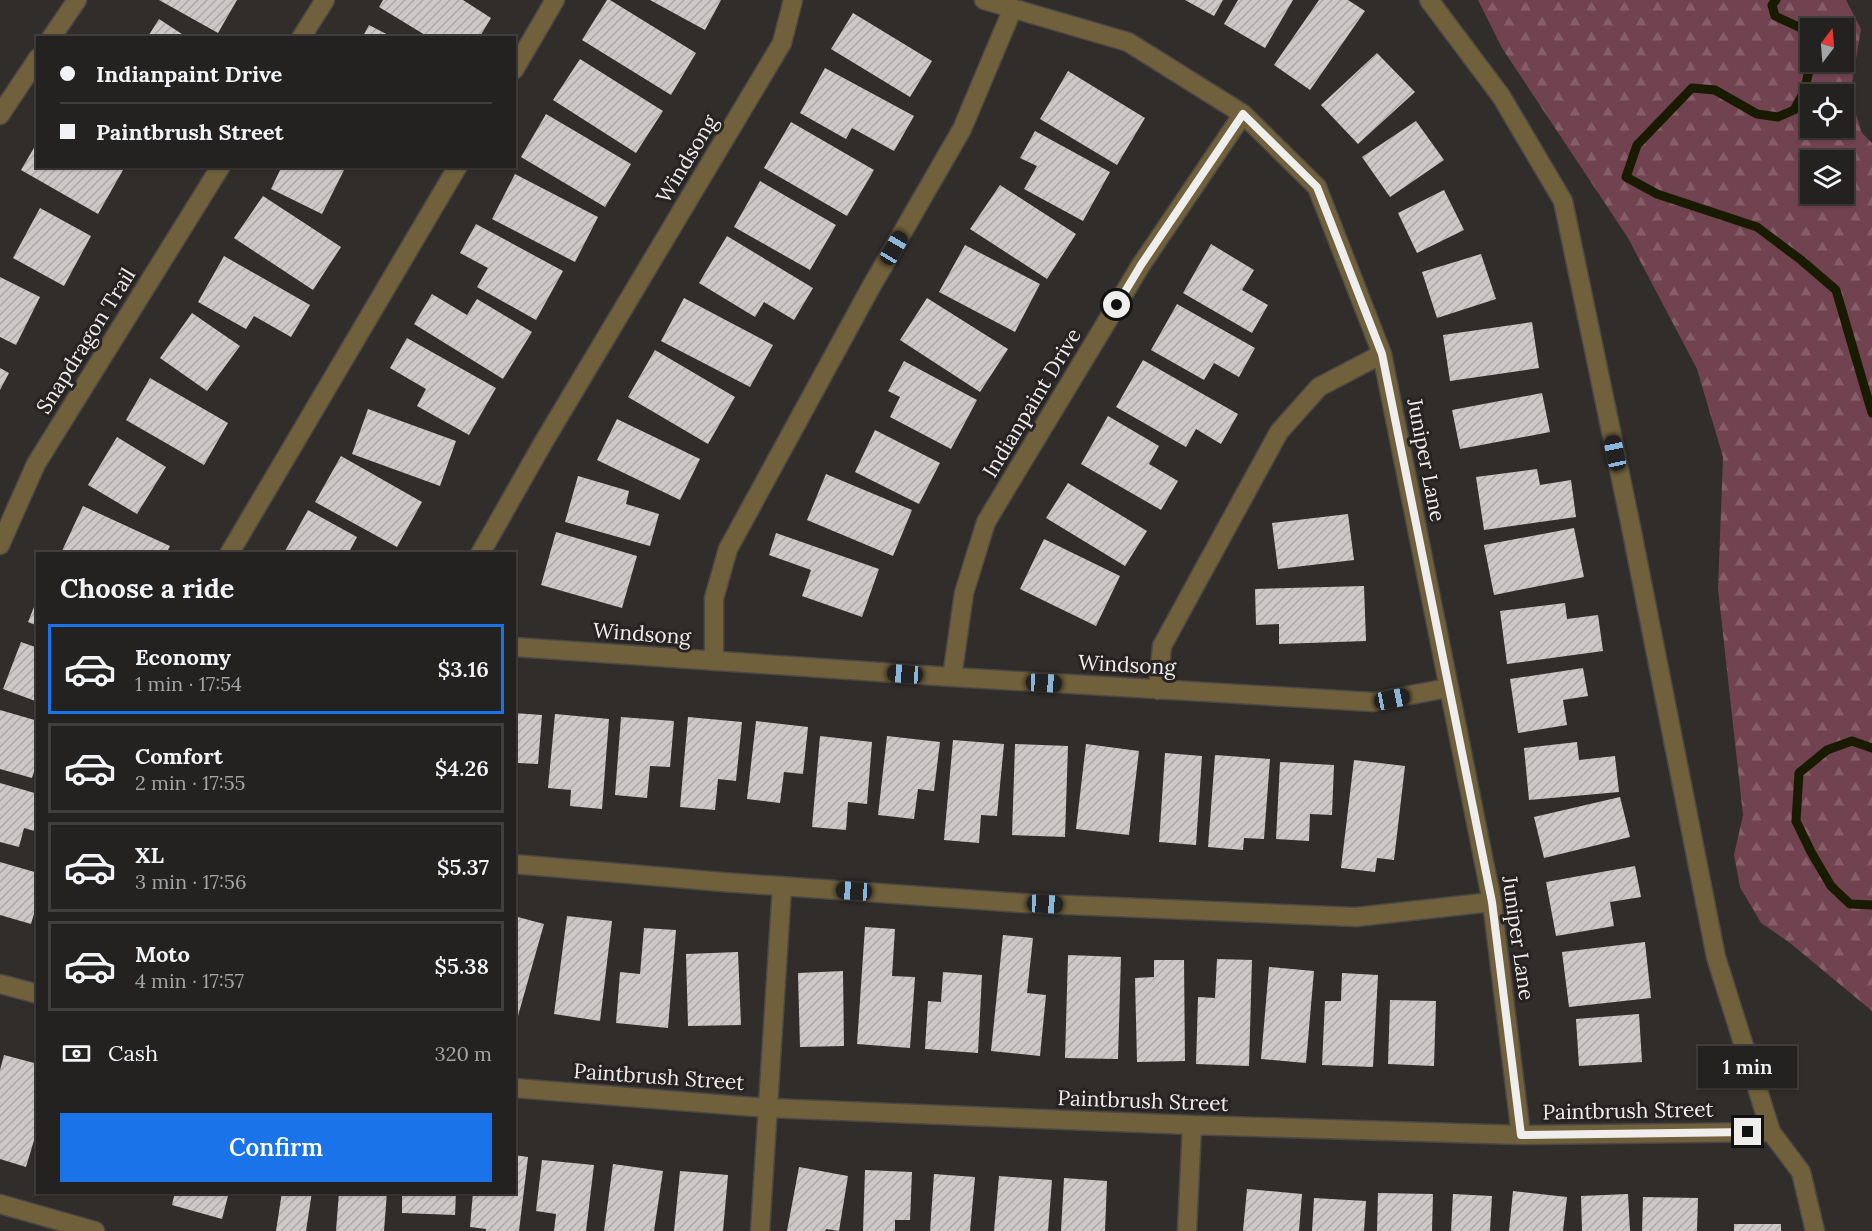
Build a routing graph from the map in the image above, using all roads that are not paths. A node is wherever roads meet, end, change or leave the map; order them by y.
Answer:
1 (76, 0) edge
2 (325, 0) edge
3 (555, 0) edge
4 (793, 0) edge
5 (984, 0) edge
6 (1429, 0) edge
7 (1013, 8) junction
8 (52, 36) edge
9 (303, 36) edge
10 (36, 61) edge
11 (516, 67) edge
12 (1243, 114) junction
13 (0, 115) edge
14 (220, 168) edge
15 (457, 168) edge
16 (1382, 354) junction
17 (0, 545) edge
18 (230, 552) edge
19 (481, 552) edge
20 (516, 647) edge
21 (714, 661) junction
22 (952, 677) junction
23 (1449, 688) junction
24 (1158, 690) junction
25 (516, 864) edge
26 (782, 886) junction
27 (1492, 902) junction
28 (0, 984) edge
29 (36, 993) edge
30 (516, 1088) edge
31 (768, 1108) junction
32 (1192, 1125) junction
33 (1771, 1132) junction
34 (1521, 1135) junction
35 (0, 1204) edge
36 (95, 1231) edge
37 (760, 1231) edge
38 (1187, 1231) edge
39 (1815, 1231) edge

1 - 8 street
2 - 9 street
3 - 11 street
4 - 19 street, Windsong
5 - 7 street, Juniper Lane
6 - 33 street
7 - 12 street, Juniper Lane
7 - 21 street
10 - 13 street
12 - 16 street, Juniper Lane
12 - 22 street, Indianpaint Drive
14 - 17 street, Snapdragon Trail
15 - 18 street
16 - 23 street, Juniper Lane
16 - 24 street
20 - 21 street, Windsong
21 - 22 street, Windsong
22 - 24 street, Windsong
23 - 24 street, Windsong
23 - 27 street, Juniper Lane
25 - 26 street
26 - 27 street
26 - 31 street
27 - 34 street, Juniper Lane
28 - 29 street
30 - 31 street, Paintbrush Street
31 - 32 street, Paintbrush Street
31 - 37 street
32 - 34 street, Paintbrush Street
32 - 38 street
33 - 34 street, Paintbrush Street
33 - 39 street
35 - 36 street

